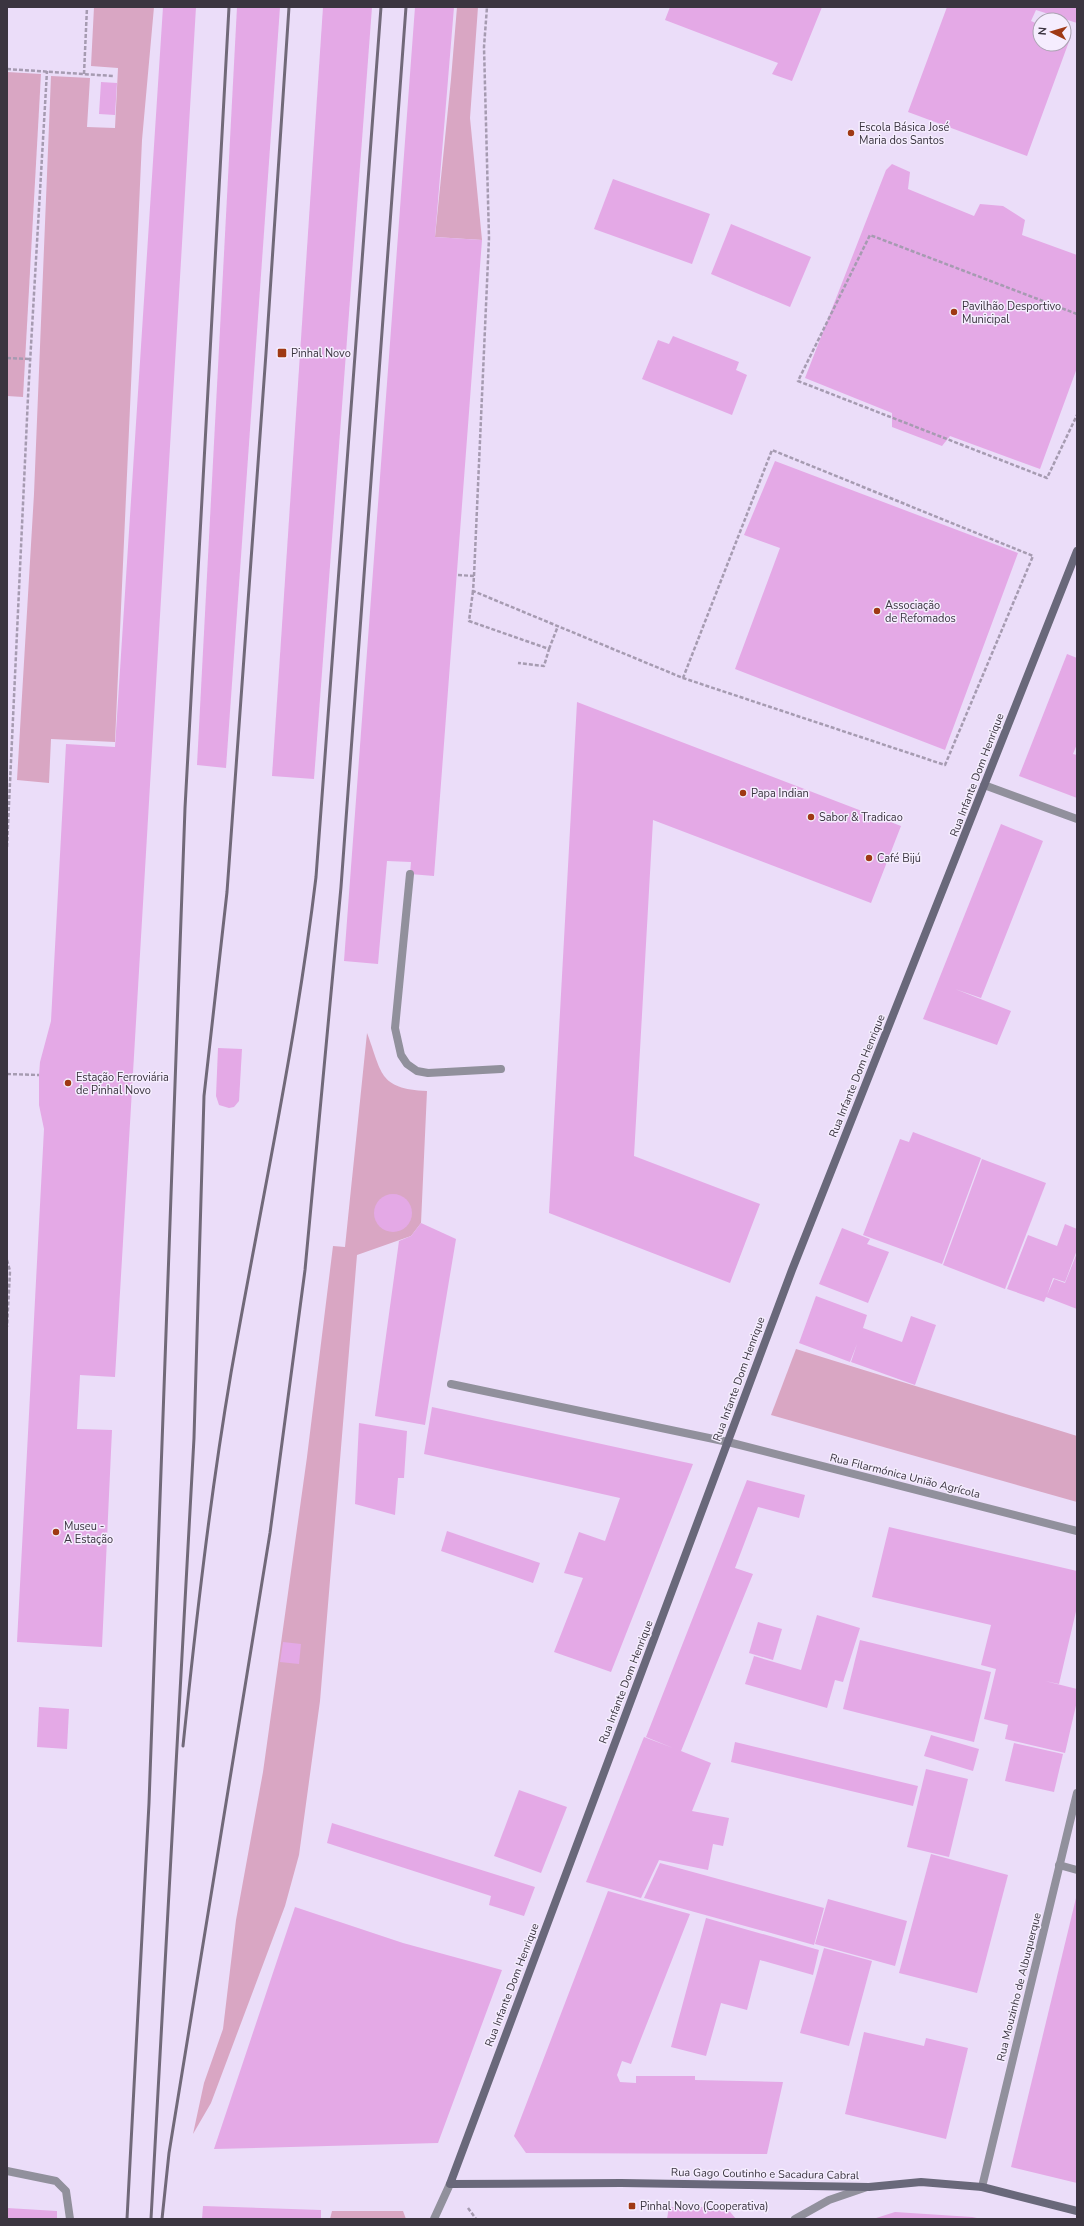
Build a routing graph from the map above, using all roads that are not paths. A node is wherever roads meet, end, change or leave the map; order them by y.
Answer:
1 (1077, 550) edge
2 (984, 785) junction
3 (1077, 819) edge
4 (410, 874) dead end
5 (501, 1069) dead end
6 (451, 1384) dead end
7 (728, 1442) junction
8 (1077, 1531) edge
9 (1077, 1792) edge
10 (1059, 1865) junction
11 (1077, 1870) edge
12 (7, 2171) edge
13 (450, 2184) junction
14 (870, 2187) junction
15 (982, 2187) junction
16 (1077, 2211) edge
17 (70, 2219) edge
18 (434, 2219) edge
19 (795, 2219) edge

1 - 2 street, Rua Infante Dom Henrique
2 - 3 street
2 - 7 street, Rua Infante Dom Henrique
4 - 5 street
6 - 7 street, Rua Filarmónica União Agrícola
7 - 8 street, Rua Filarmónica União Agrícola
7 - 13 street, Rua Infante Dom Henrique
9 - 10 street, Rua Mouzinho de Albuquerque
10 - 11 street
10 - 15 street, Rua Mouzinho de Albuquerque
12 - 17 street
13 - 14 street, Rua Gago Coutinho e Sacadura Cabral
13 - 18 street, Rua Infante Dom Henrique
14 - 15 street, Rua Gago Coutinho e Sacadura Cabral
14 - 19 street
15 - 16 street, Rua Gago Coutinho e Sacadura Cabral

